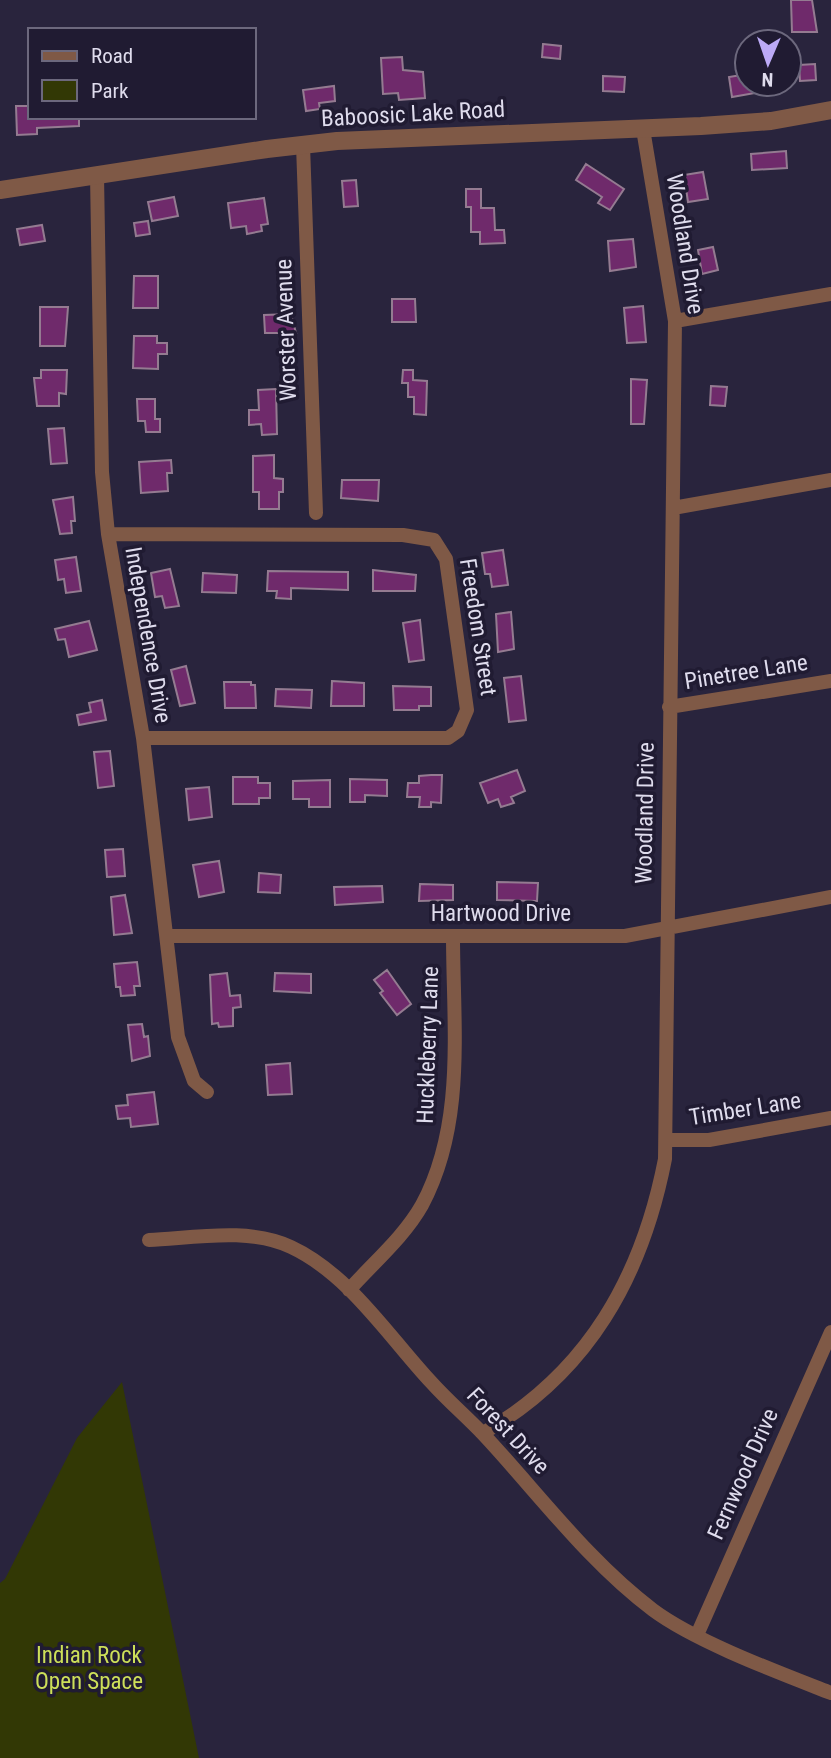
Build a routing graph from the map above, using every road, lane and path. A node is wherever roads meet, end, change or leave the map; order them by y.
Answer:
1 (831, 110) edge
2 (643, 129) junction
3 (303, 145) junction
4 (97, 175) junction
5 (0, 190) edge
6 (831, 294) edge
7 (675, 321) junction
8 (831, 480) edge
9 (673, 508) junction
10 (316, 513) dead end
11 (108, 534) junction
12 (831, 681) edge
13 (669, 708) junction
14 (143, 738) junction
15 (831, 897) edge
16 (666, 930) junction
17 (167, 936) junction
18 (453, 936) junction
19 (207, 1092) dead end
20 (831, 1118) edge
21 (666, 1140) junction
22 (149, 1240) dead end
23 (349, 1290) junction
24 (831, 1332) edge
25 (483, 1433) junction
26 (697, 1635) junction
27 (831, 1693) edge

1 - 2 street, Baboosic Lake Road
2 - 3 street, Baboosic Lake Road
2 - 7 street, Woodland Drive
3 - 4 street, Baboosic Lake Road
3 - 10 street, Worster Avenue
4 - 5 street, Baboosic Lake Road
4 - 11 street, Independence Drive
6 - 7 street
7 - 9 street, Woodland Drive
8 - 9 street
9 - 13 street, Woodland Drive
11 - 14 street, Independence Drive
11 - 14 street, Freedom Street
12 - 13 street, Pinetree Lane
13 - 16 street, Woodland Drive
14 - 17 street, Independence Drive
15 - 16 street, Hartwood Drive
16 - 18 street, Hartwood Drive
16 - 21 street, Woodland Drive
17 - 18 street, Hartwood Drive
17 - 19 street, Independence Drive
18 - 23 street, Huckleberry Lane
20 - 21 street, Timber Lane
21 - 25 street, Woodland Drive
22 - 23 street, Forest Drive
23 - 25 street, Forest Drive
24 - 26 street, Fernwood Drive
25 - 26 street, Forest Drive
26 - 27 street, Forest Drive

